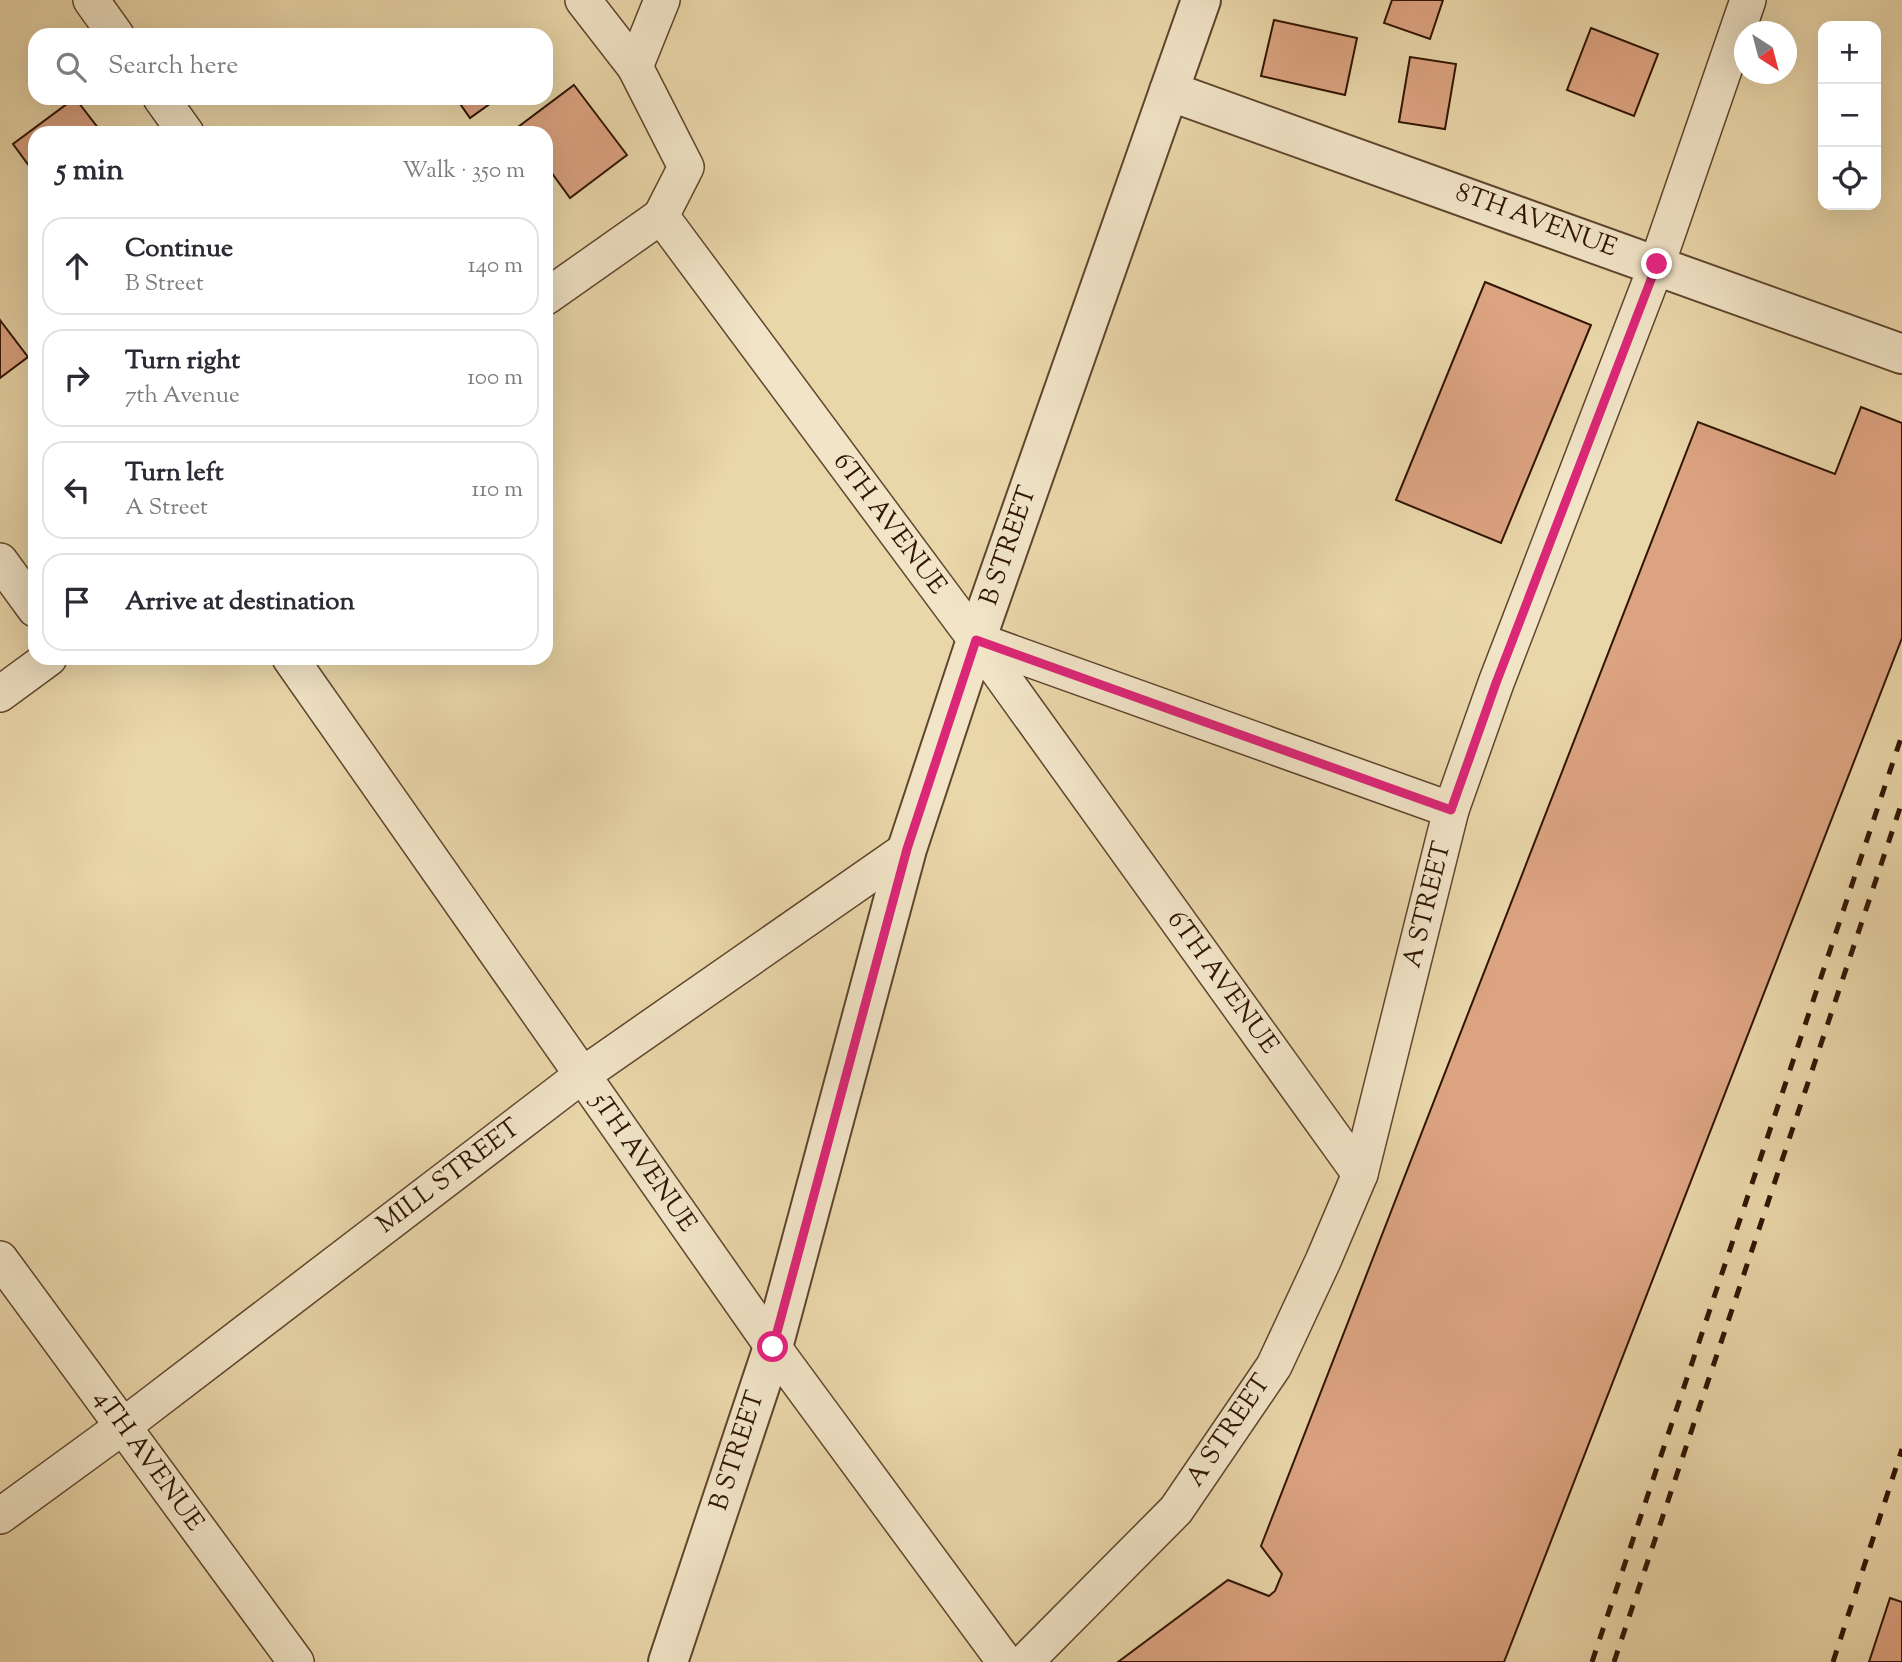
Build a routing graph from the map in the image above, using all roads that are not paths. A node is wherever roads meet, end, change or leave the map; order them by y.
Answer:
1 (91, 0) edge
2 (583, 0) edge
3 (662, 0) edge
4 (1200, 0) edge
5 (1748, 0) edge
6 (111, 28) edge
7 (635, 67) junction
8 (1169, 90) junction
9 (166, 105) edge
10 (181, 126) edge
11 (661, 216) junction
12 (1657, 264) junction
13 (553, 292) edge
14 (1902, 354) edge
15 (0, 561) edge
16 (28, 599) edge
17 (976, 640) junction
18 (39, 665) edge
19 (295, 665) edge
20 (0, 694) edge
21 (1451, 810) junction
22 (907, 849) junction
23 (581, 1076) junction
24 (1360, 1174) junction
25 (0, 1259) edge
26 (773, 1347) junction
27 (122, 1427) junction
28 (0, 1517) edge
29 (296, 1662) edge
30 (668, 1662) edge
31 (1005, 1662) edge
32 (1025, 1662) edge

1 - 6 street
2 - 7 street
3 - 7 street
4 - 8 street, B STREET
5 - 12 street, A STREET
7 - 11 street
8 - 12 street, 8TH AVENUE
8 - 17 street, B STREET
9 - 10 street
11 - 13 street
11 - 17 street, 6TH AVENUE
12 - 14 street, 8TH AVENUE
12 - 21 street, A STREET
15 - 16 street
17 - 21 street
17 - 22 street, B STREET
17 - 24 street, 6TH AVENUE
18 - 20 street
19 - 23 street, 5TH AVENUE
21 - 24 street, A STREET
22 - 23 street, MILL STREET
22 - 26 street, B STREET
23 - 26 street, 5TH AVENUE
23 - 27 street, MILL STREET
24 - 32 street, A STREET
25 - 27 street, 4TH AVENUE
26 - 30 street, B STREET
26 - 31 street, 5TH AVENUE
27 - 28 street, MILL STREET
27 - 29 street, 4TH AVENUE

